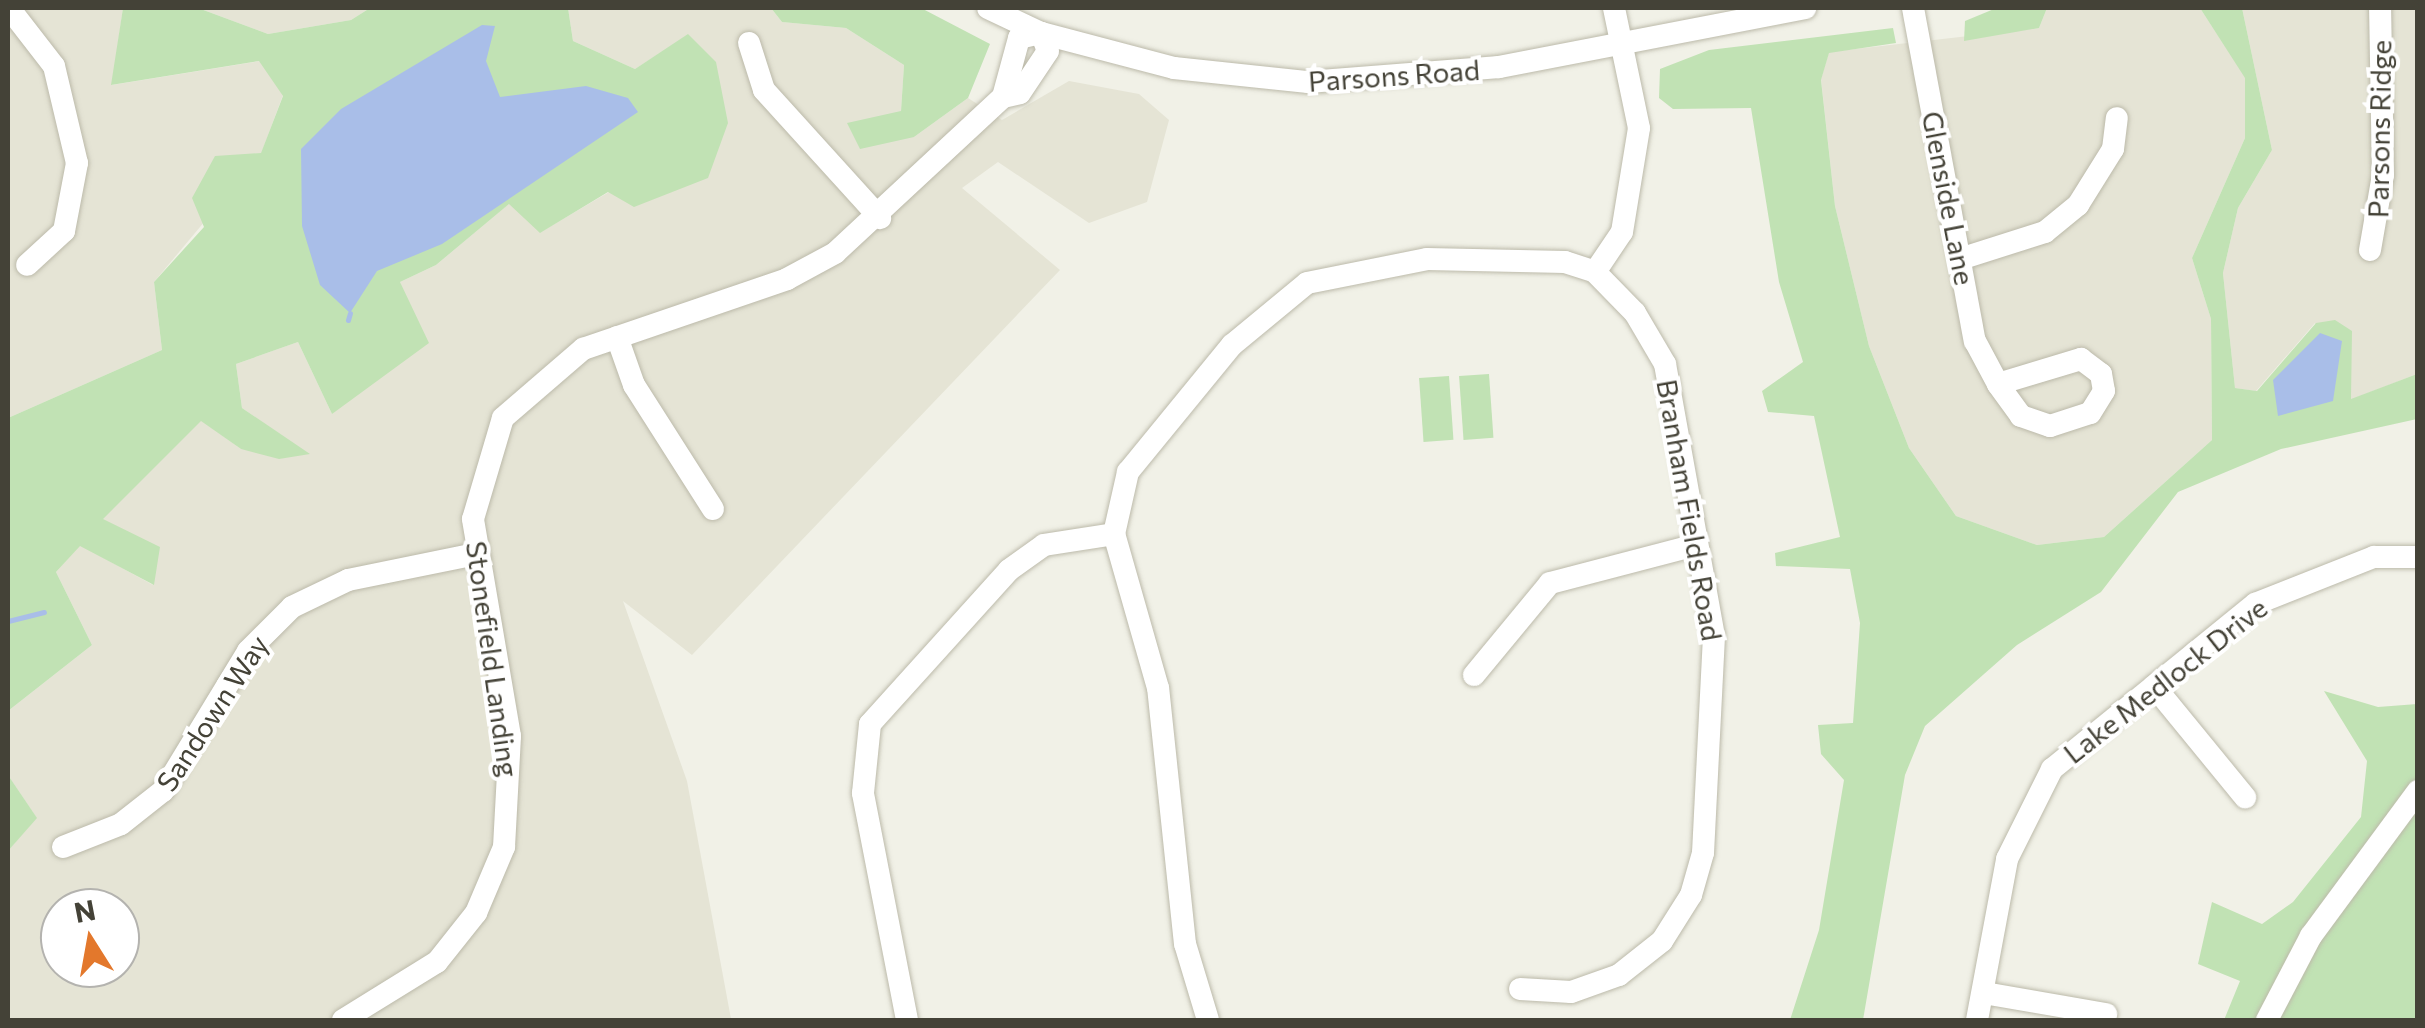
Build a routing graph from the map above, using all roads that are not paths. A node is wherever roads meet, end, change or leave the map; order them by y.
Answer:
1 (10, 8) edge
2 (988, 8) edge
3 (1614, 8) edge
4 (1805, 8) edge
5 (1913, 8) edge
6 (2380, 8) edge
7 (1041, 33) junction
8 (749, 44) dead end
9 (1624, 46) junction
10 (2117, 118) dead end
11 (880, 218) junction
12 (2370, 250) dead end
13 (1960, 259) junction
14 (26, 265) dead end
15 (1595, 272) junction
16 (618, 337) junction
17 (1998, 384) dead end
18 (713, 509) dead end
19 (1114, 534) junction
20 (1696, 546) junction
21 (476, 554) junction
22 (2418, 558) edge
23 (1474, 674) dead end
24 (2154, 686) junction
25 (2418, 791) edge
26 (2246, 797) dead end
27 (63, 847) dead end
28 (1520, 989) dead end
29 (1984, 993) junction
30 (2106, 1014) dead end
31 (343, 1020) edge
32 (907, 1020) edge
33 (1208, 1020) edge
34 (1977, 1020) edge
35 (2267, 1020) edge

1 - 14 street
2 - 7 street, Parsons Road
3 - 9 street
4 - 9 street, Parsons Road
5 - 13 street, Glenside Lane
6 - 12 street, Parsons Ridge
7 - 9 street, Parsons Road
7 - 11 street, Stonefield Landing
8 - 11 street
9 - 15 street
10 - 13 street
11 - 16 street, Stonefield Landing
13 - 17 street, Glenside Lane
15 - 19 street
15 - 20 street, Branham Fields Road
16 - 18 street
16 - 21 street, Stonefield Landing
19 - 32 street
19 - 33 street
20 - 23 street
20 - 28 street, Branham Fields Road
21 - 27 street, Sandown Way
21 - 31 street, Stonefield Landing
22 - 24 street, Lake Medlock Drive
24 - 26 street
24 - 29 street, Lake Medlock Drive
25 - 35 street
29 - 30 street
29 - 34 street, Lake Medlock Drive

